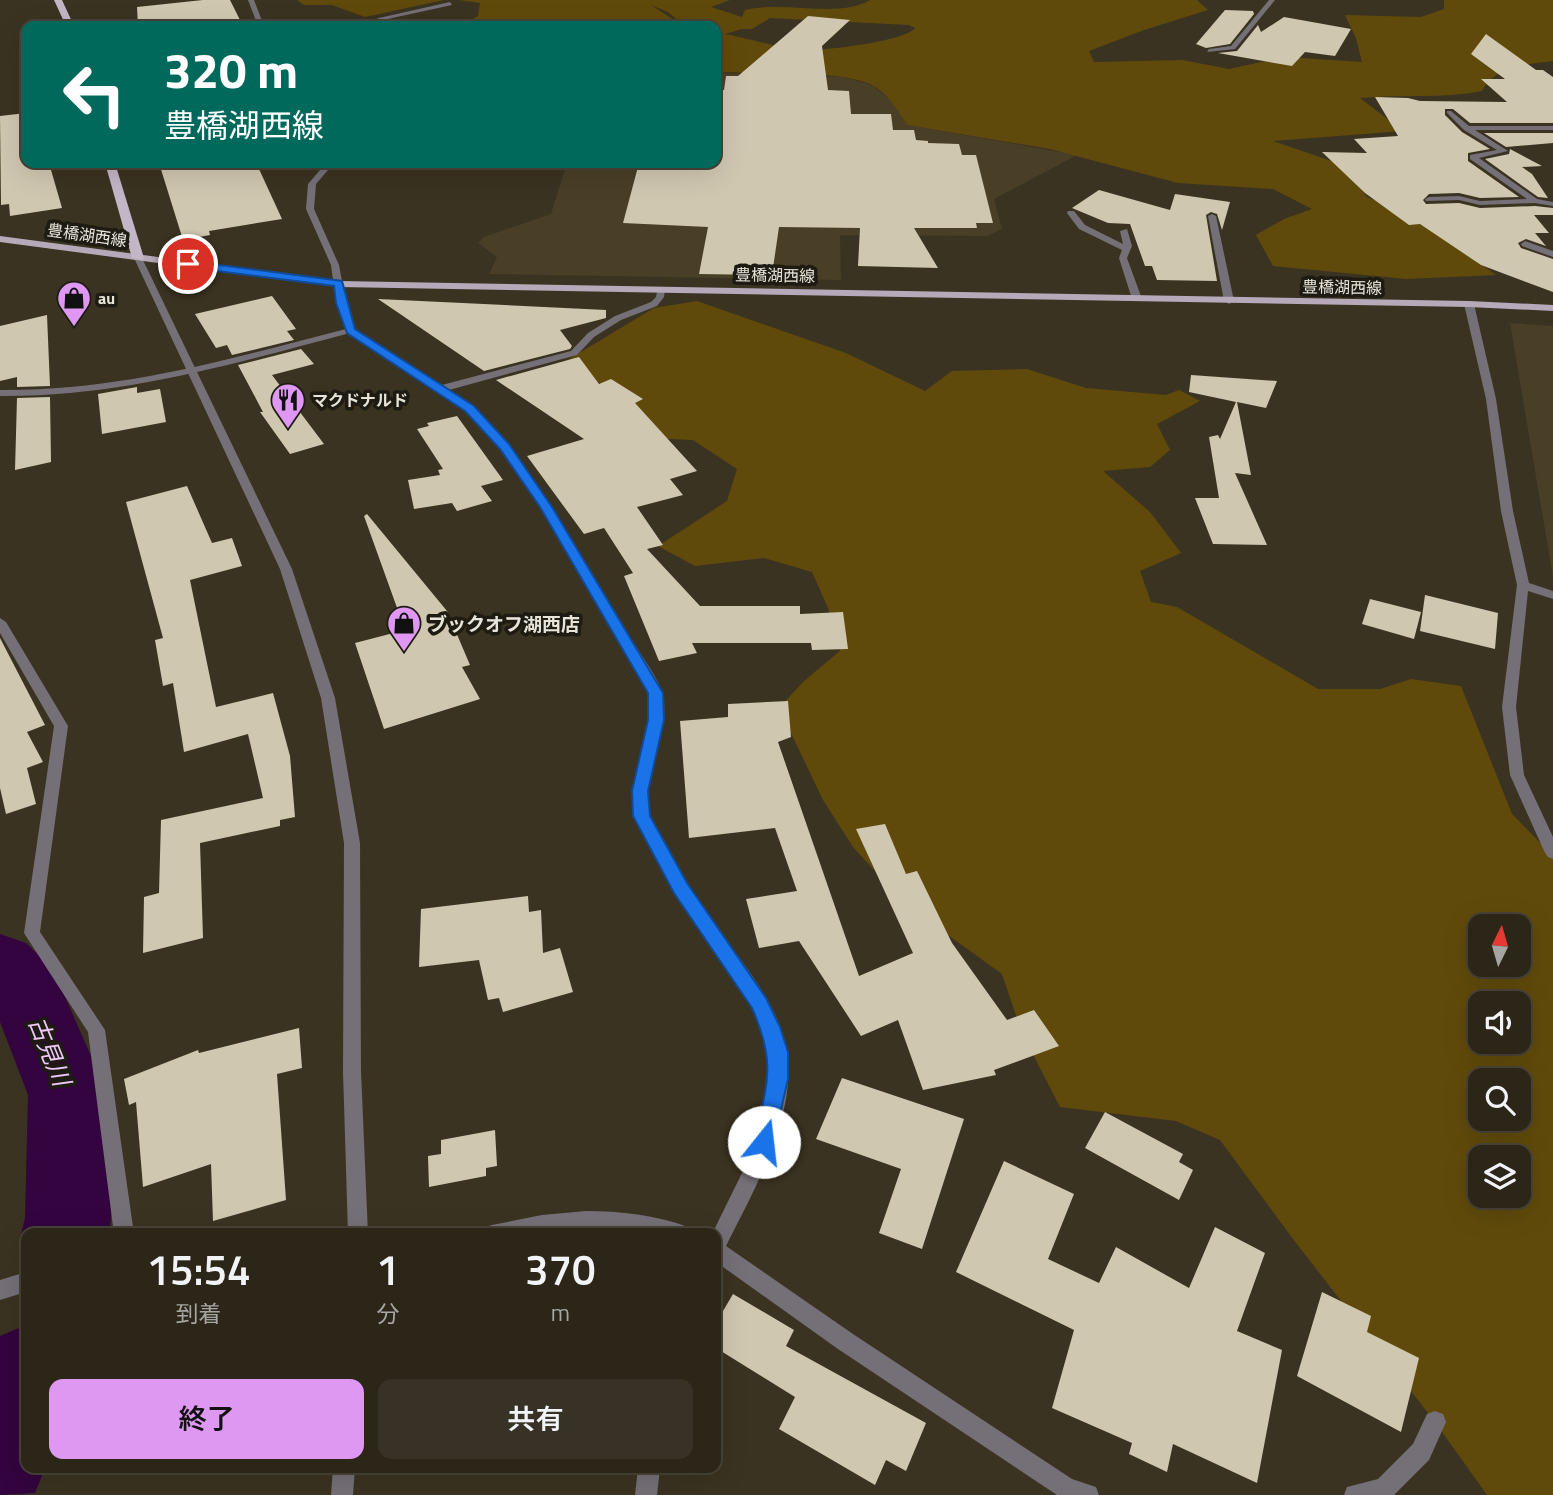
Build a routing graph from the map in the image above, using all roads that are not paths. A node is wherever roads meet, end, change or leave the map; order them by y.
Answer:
1 (58, 0) edge
2 (251, 0) edge
3 (1272, 0) edge
4 (450, 4) dead end
5 (68, 21) edge
6 (259, 21) edge
7 (376, 21) edge
8 (1209, 51) dead end
9 (1449, 112) dead end
10 (1467, 128) junction
11 (1553, 128) edge
12 (111, 168) edge
13 (326, 168) edge
14 (1429, 199) dead end
15 (1535, 201) junction
16 (1553, 204) edge
17 (1071, 213) dead end
18 (1212, 216) dead end
19 (1124, 231) dead end
20 (0, 239) edge
21 (1525, 244) dead end
22 (1126, 249) junction
23 (1553, 254) edge
24 (138, 258) junction
25 (339, 284) junction
26 (661, 289) junction
27 (1137, 299) junction
28 (1229, 301) junction
29 (1469, 304) junction
30 (1553, 308) edge
31 (351, 331) junction
32 (192, 370) junction
33 (440, 388) junction
34 (0, 393) edge
35 (1523, 585) junction
36 (1553, 595) edge
37 (0, 622) edge
38 (1553, 853) edge
39 (123, 1228) edge
40 (358, 1228) edge
41 (519, 1228) edge
42 (661, 1228) edge
43 (721, 1238) edge
44 (721, 1252) edge
45 (21, 1284) edge
46 (0, 1290) edge
47 (1435, 1422) dead end
48 (344, 1473) edge
49 (648, 1473) edge
50 (342, 1495) edge
51 (646, 1495) edge
52 (1088, 1495) edge
53 (1355, 1495) edge

1 - 5 highway
2 - 6 street
3 - 8 street
4 - 7 street
9 - 10 street
10 - 11 street
10 - 15 street
12 - 24 highway
13 - 25 street
14 - 15 street
15 - 16 street
17 - 22 street
18 - 28 street
19 - 22 street
20 - 24 main road, 豊橋湖西線
21 - 23 street
22 - 27 street
24 - 25 main road, 豊橋湖西線
24 - 32 street
25 - 26 main road, 豊橋湖西線
25 - 31 street
26 - 27 main road, 豊橋湖西線
26 - 33 street
27 - 28 main road, 豊橋湖西線
28 - 29 main road, 豊橋湖西線
29 - 30 main road, 豊橋湖西線
29 - 35 street
31 - 32 street
31 - 33 street
32 - 34 street
32 - 40 street
33 - 43 street
35 - 36 street
35 - 38 street
37 - 39 street
41 - 42 street
44 - 52 street
45 - 46 street
47 - 53 street
48 - 50 street
49 - 51 street

